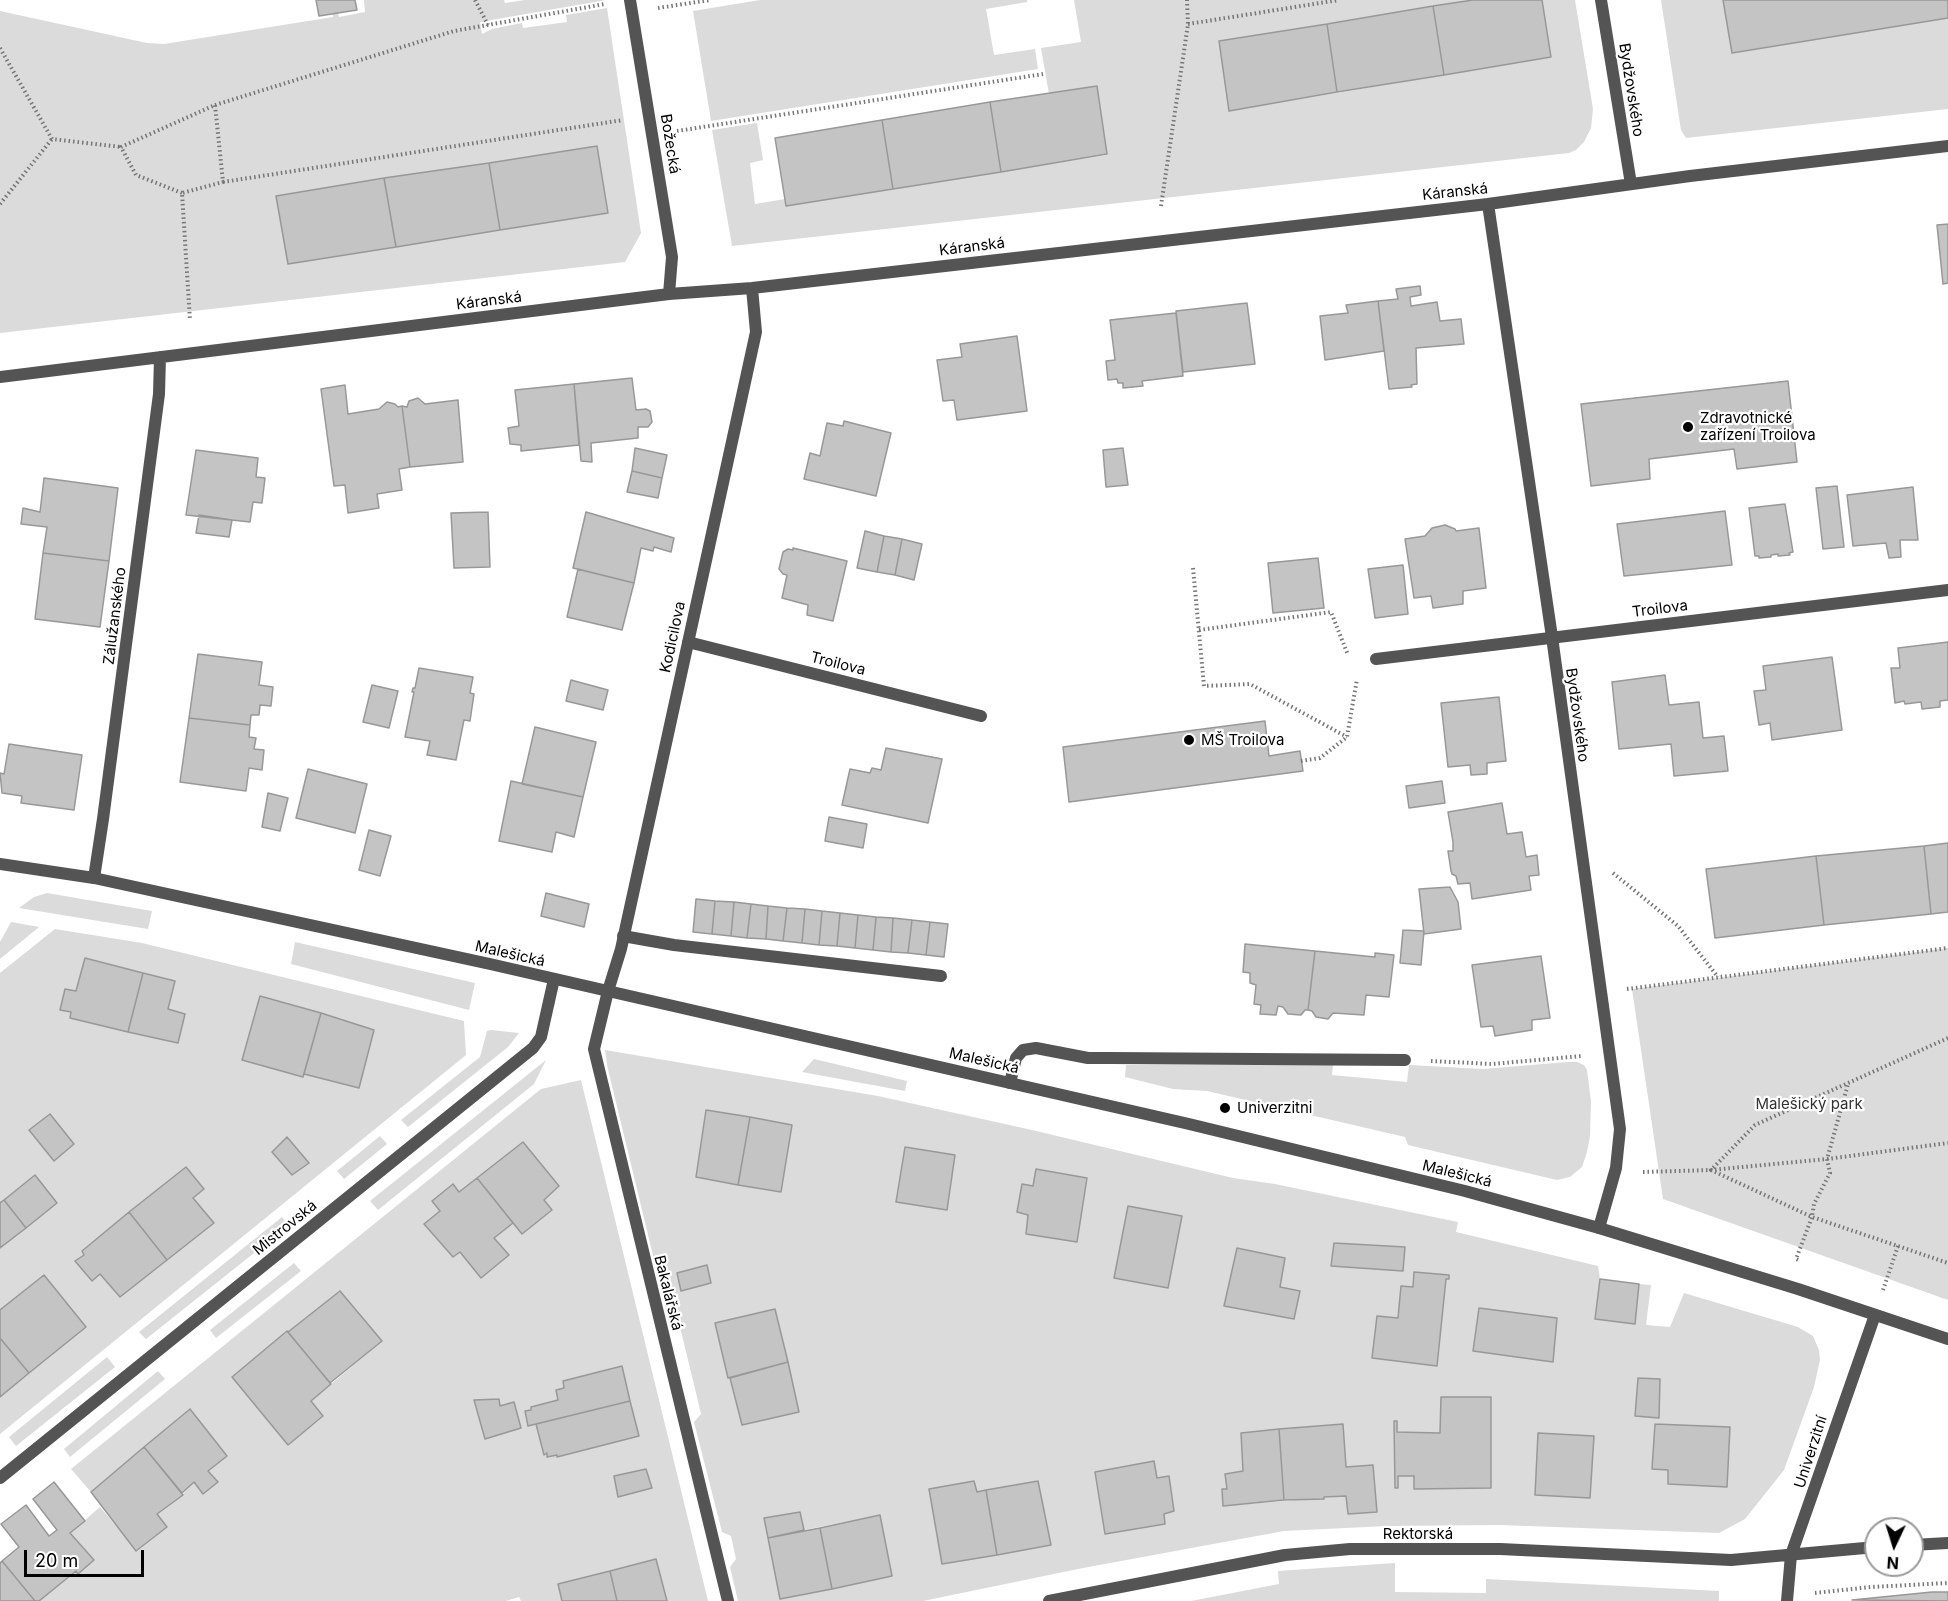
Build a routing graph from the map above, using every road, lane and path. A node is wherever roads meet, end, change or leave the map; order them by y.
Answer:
1 (475, 0) edge
2 (710, 0) edge
3 (1187, 0) edge
4 (1339, 0) edge
5 (1601, 0) edge
6 (610, 3) dead end
7 (632, 6) edge
8 (1188, 24) junction
9 (488, 25) junction
10 (0, 48) edge
11 (1044, 74) dead end
12 (215, 105) junction
13 (650, 116) junction
14 (653, 135) junction
15 (52, 140) junction
16 (1948, 146) edge
17 (121, 147) junction
18 (223, 182) junction
19 (1631, 184) junction
20 (182, 193) junction
21 (0, 204) edge
22 (1488, 204) junction
23 (1161, 206) dead end
24 (752, 288) junction
25 (669, 294) junction
26 (190, 320) dead end
27 (160, 357) junction
28 (0, 377) edge
29 (1193, 568) dead end
30 (1948, 590) edge
31 (1199, 630) junction
32 (1552, 637) junction
33 (688, 642) junction
34 (1349, 656) dead end
35 (1376, 658) joint
36 (981, 716) dead end
37 (1347, 737) junction
38 (1301, 761) dead end
39 (0, 865) edge
40 (1610, 870) dead end
41 (94, 879) junction
42 (623, 936) junction
43 (1948, 948) edge
44 (941, 976) dead end
45 (1718, 977) junction
46 (554, 980) junction
47 (608, 991) junction
48 (1600, 993) junction
49 (1948, 1038) edge
50 (1609, 1052) junction
51 (1405, 1060) joint
52 (1010, 1083) junction
53 (1849, 1083) junction
54 (1948, 1143) edge
55 (1827, 1159) junction
56 (1633, 1170) dead end
57 (1711, 1170) junction
58 (1812, 1217) junction
59 (1599, 1228) junction
60 (1898, 1246) junction
61 (1798, 1253) dead end
62 (1948, 1263) edge
63 (1875, 1315) junction
64 (1948, 1339) edge
65 (0, 1478) edge
66 (1948, 1543) edge
67 (1924, 1544) edge
68 (1864, 1548) edge
69 (1791, 1555) junction
70 (1948, 1583) edge
71 (728, 1601) edge
72 (1049, 1601) edge
73 (1786, 1601) edge
74 (1814, 1601) edge

1 - 9 path
2 - 7 path
3 - 8 path
4 - 8 path
5 - 19 street, Bydžovského
6 - 9 path
7 - 13 street, Božecká
8 - 23 path
9 - 12 path
10 - 15 path
11 - 14 path
12 - 17 path
12 - 18 path
13 - 14 street, Božecká
13 - 18 path
14 - 25 street, Božecká
15 - 17 path
15 - 21 path
16 - 19 street, Káranská
17 - 20 path
18 - 20 path
19 - 22 street, Káranská
20 - 26 path
22 - 24 street, Káranská
22 - 32 street, Bydžovského
24 - 25 street, Káranská
24 - 33 street, Kodicilova
25 - 27 street, Káranská
27 - 28 street, Káranská
27 - 41 street, Zálužanského
29 - 31 path
30 - 32 street, Troilova
31 - 34 path
31 - 37 path
32 - 35 street, Troilova
32 - 48 street, Bydžovského
33 - 36 street, Troilova
33 - 42 street, Kodicilova
35 - 37 path
37 - 38 path
39 - 41 street, Malešická
40 - 45 path
41 - 46 street, Malešická
42 - 44 street
42 - 47 street, Kodicilova
43 - 45 path
45 - 48 path
46 - 47 street, Malešická
46 - 65 street, Mistrovská
47 - 52 street, Malešická
47 - 71 street, Bakalářská
48 - 50 street, Bydžovského
49 - 53 path
50 - 51 path
50 - 59 street, Bydžovského
51 - 52 street
52 - 59 street, Malešická
53 - 55 path
53 - 57 path
54 - 55 path
55 - 57 path
55 - 58 path
56 - 57 path
57 - 58 path
58 - 60 path
58 - 61 path
59 - 63 street, Malešická
60 - 62 path
60 - 63 path
63 - 64 street, Malešická
63 - 69 street, Univerzitní
66 - 67 street
68 - 69 street, Rektorská
69 - 72 street, Rektorská
69 - 73 street, Univerzitní
70 - 74 path

